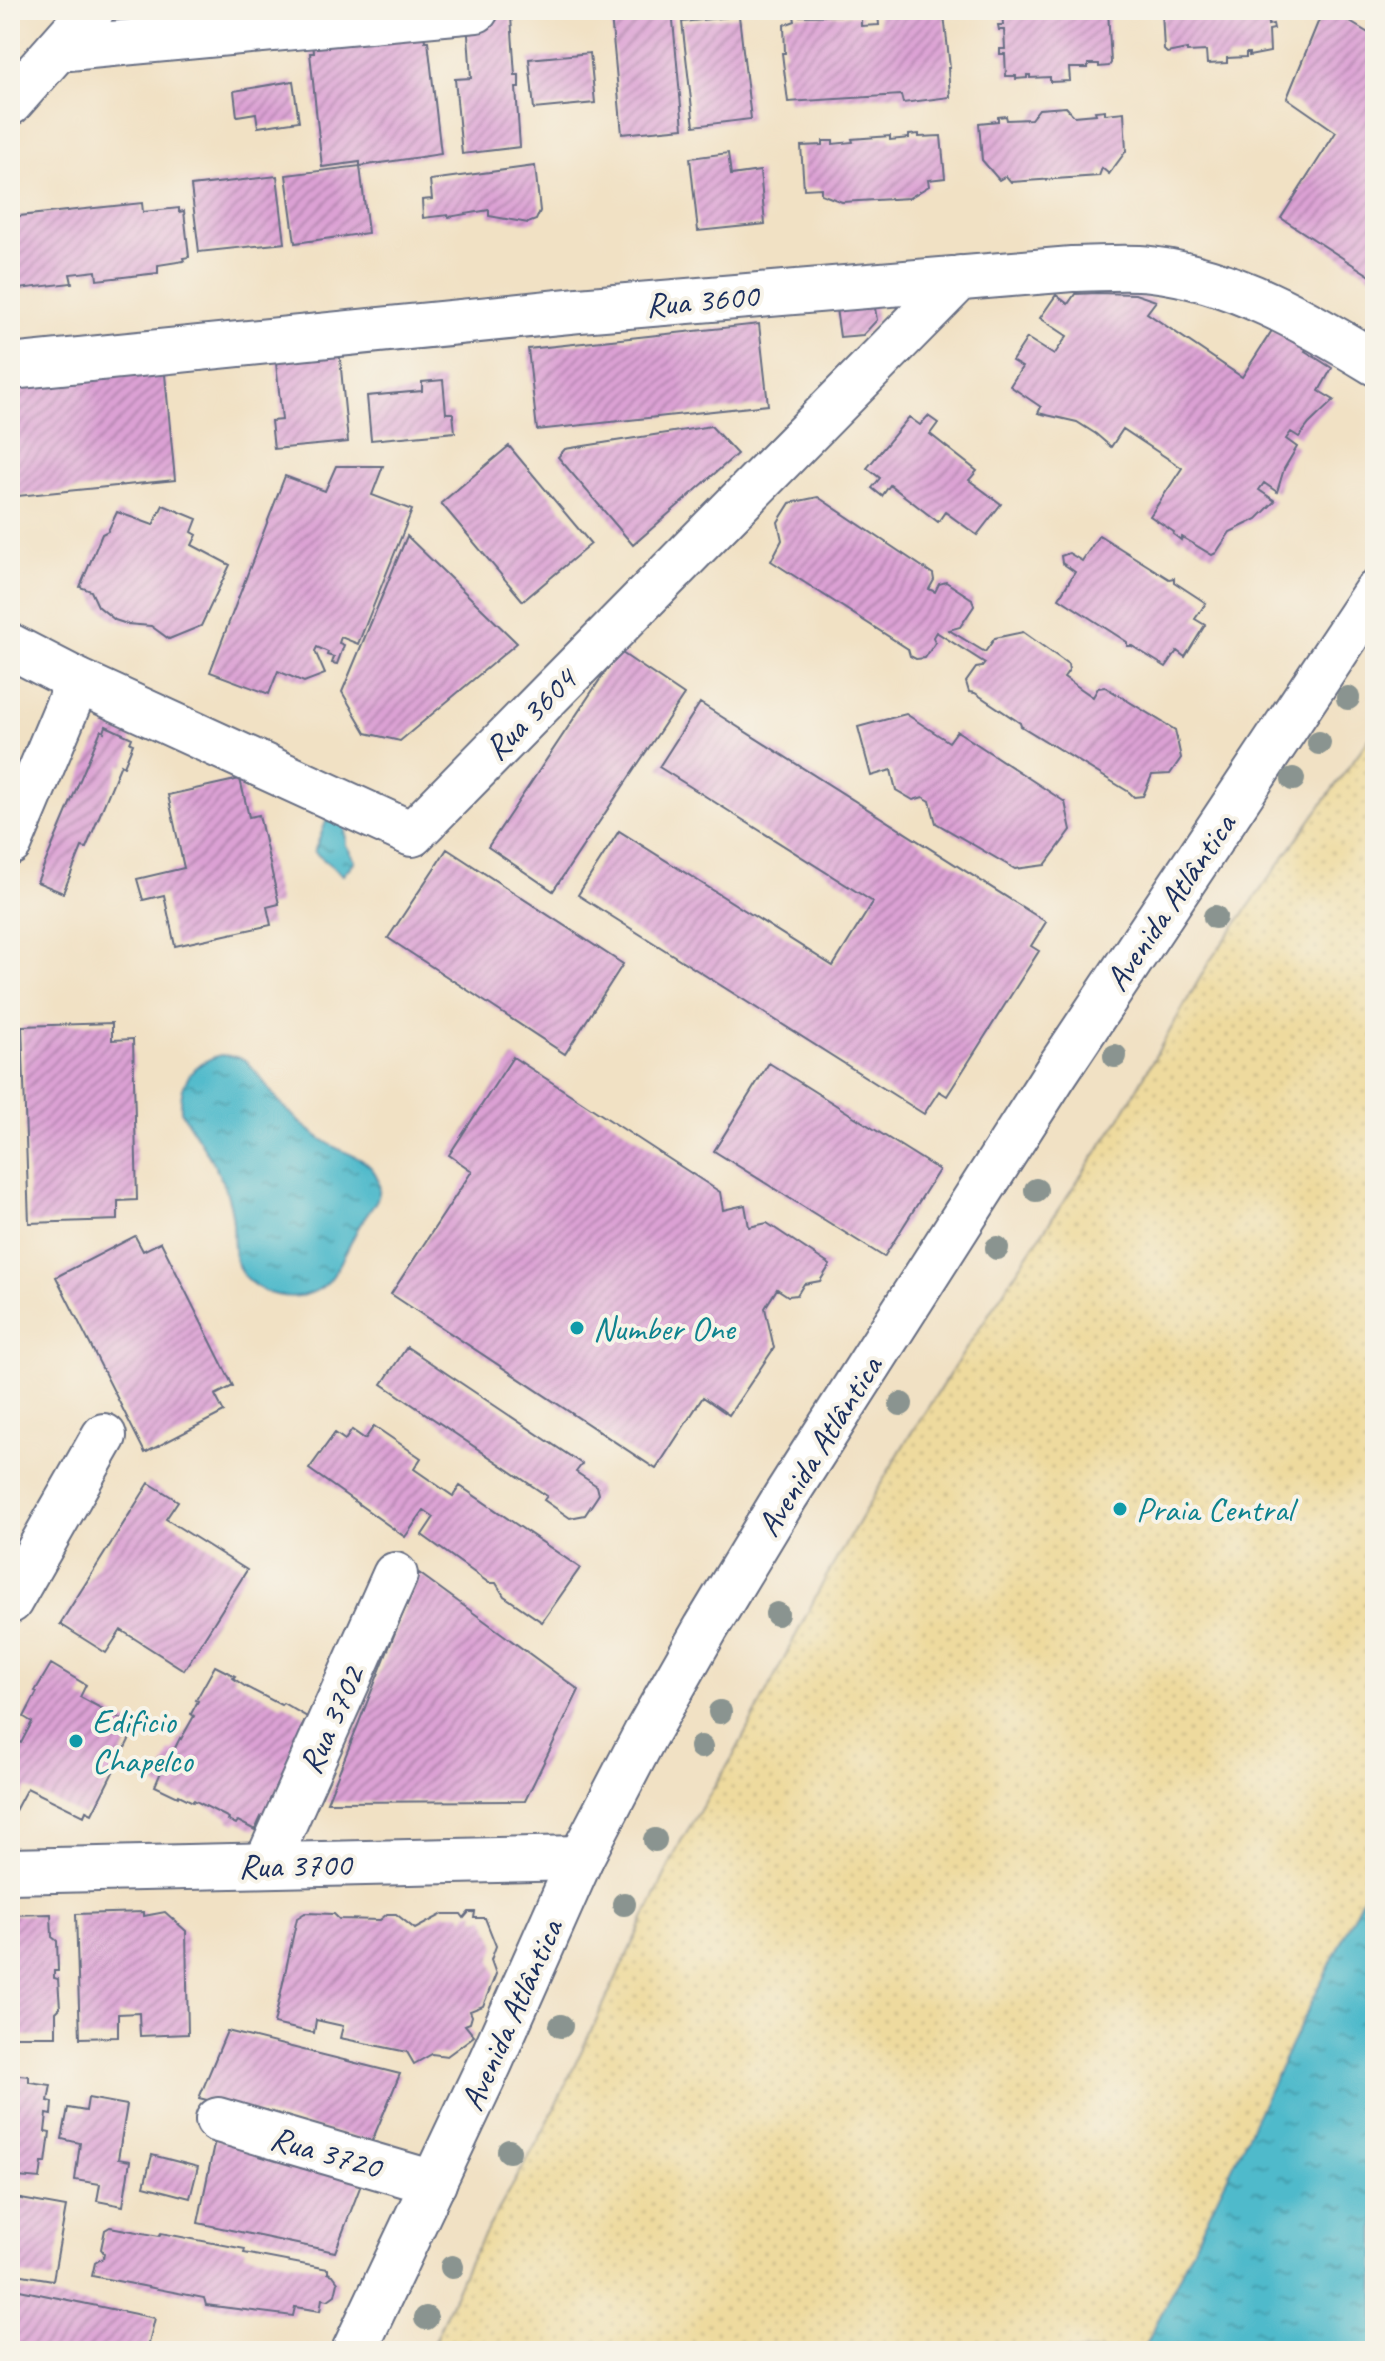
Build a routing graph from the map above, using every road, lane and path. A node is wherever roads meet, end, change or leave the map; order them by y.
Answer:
1 (92, 10) edge
2 (476, 10) edge
3 (58, 49) junction
4 (10, 103) edge
5 (960, 278) junction
6 (1375, 363) edge
7 (10, 367) edge
8 (1375, 593) edge
9 (10, 646) edge
10 (78, 681) junction
11 (10, 843) edge
12 (104, 1436) dead end
13 (395, 1575) dead end
14 (10, 1601) edge
15 (581, 1858) junction
16 (266, 1865) junction
17 (10, 1871) edge
18 (218, 2120) dead end
19 (434, 2183) junction
20 (354, 2351) edge

1 - 3 street
2 - 3 street
3 - 4 street
5 - 6 street, Rua 3600
5 - 7 street, Rua 3600
5 - 10 street, Rua 3604
8 - 15 street, Avenida Atlântica
9 - 10 street, Rua 3604
10 - 11 street
12 - 14 street
13 - 16 street, Rua 3702
15 - 16 street, Rua 3700
15 - 19 street, Avenida Atlântica
16 - 17 street, Rua 3700
18 - 19 street, Rua 3720
19 - 20 street, Avenida Atlântica

